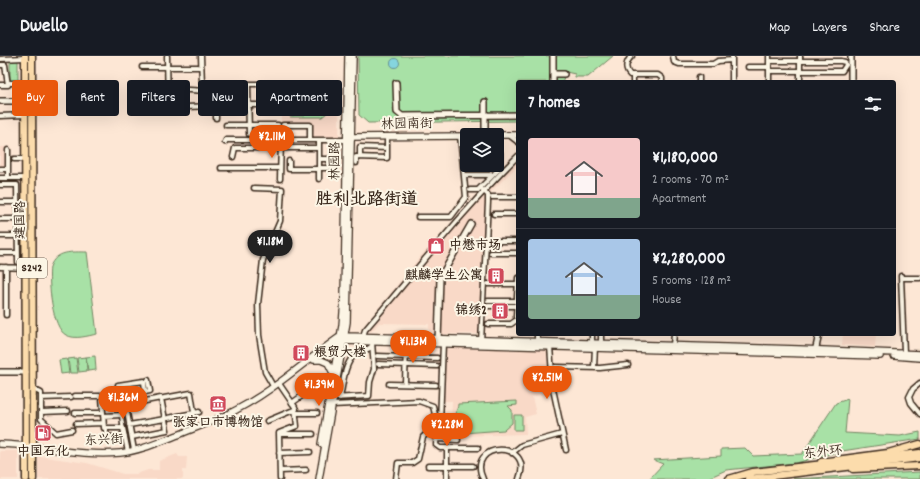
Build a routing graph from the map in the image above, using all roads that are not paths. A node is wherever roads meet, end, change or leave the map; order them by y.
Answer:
1 (32, 56) edge
2 (167, 56) edge
3 (203, 56) edge
4 (348, 56) edge
5 (353, 56) edge
6 (553, 56) edge
7 (632, 56) edge
8 (673, 56) edge
9 (851, 56) edge
10 (25, 57) edge
11 (732, 58) edge
12 (769, 58) edge
13 (800, 58) edge
14 (0, 59) edge
15 (0, 65) edge
16 (849, 65) junction
17 (204, 66) dead end
18 (142, 67) dead end
19 (168, 67) junction
20 (198, 67) dead end
21 (748, 67) dead end
22 (769, 69) junction
23 (800, 71) junction
24 (554, 74) junction
25 (564, 74) dead end
26 (633, 75) junction
27 (25, 80) edge
28 (30, 80) edge
29 (168, 80) edge
30 (202, 80) edge
31 (553, 80) edge
32 (633, 80) edge
33 (662, 80) edge
34 (732, 80) edge
35 (769, 80) edge
36 (800, 80) edge
37 (851, 80) edge
38 (8, 83) junction
39 (12, 83) edge
40 (396, 83) dead end
41 (248, 84) edge
42 (256, 84) edge
43 (0, 85) edge
44 (0, 101) edge
45 (12, 101) edge
46 (485, 102) dead end
47 (256, 106) edge
48 (190, 107) edge
49 (248, 107) joint
50 (516, 115) edge
51 (0, 116) edge
52 (12, 116) edge
53 (25, 116) edge
54 (28, 116) edge
55 (485, 116) junction
56 (216, 118) dead end
57 (226, 125) dead end
58 (249, 125) junction
59 (485, 128) edge
60 (249, 134) dead end
61 (504, 135) edge
62 (509, 135) junction
63 (516, 135) edge
64 (387, 136) junction
65 (460, 136) edge
66 (349, 138) junction
67 (281, 140) junction
68 (310, 140) junction
69 (319, 140) junction
70 (516, 140) edge
71 (225, 142) dead end
72 (282, 148) junction
73 (319, 148) junction
74 (387, 148) junction
75 (8, 150) dead end
76 (360, 155) dead end
77 (233, 157) dead end
78 (516, 158) edge
79 (14, 159) dead end
80 (25, 159) junction
81 (319, 160) junction
82 (289, 161) dead end
83 (356, 163) dead end
84 (221, 168) dead end
85 (280, 168) junction
86 (319, 168) junction
87 (0, 169) edge
88 (8, 169) junction
89 (464, 172) edge
90 (496, 172) edge
91 (464, 175) junction
92 (492, 176) junction
93 (0, 178) edge
94 (8, 178) junction
95 (25, 178) junction
96 (280, 179) dead end
97 (319, 179) dead end
98 (0, 185) edge
99 (254, 188) dead end
100 (470, 190) dead end
101 (483, 190) junction
102 (492, 197) dead end
103 (516, 197) edge
104 (0, 202) edge
105 (17, 202) junction
106 (494, 214) dead end
107 (516, 214) edge
108 (418, 217) dead end
109 (0, 219) edge
110 (17, 219) junction
111 (471, 224) dead end
112 (0, 236) edge
113 (18, 236) junction
114 (490, 241) dead end
115 (516, 241) edge
116 (0, 253) edge
117 (18, 253) junction
118 (491, 253) dead end
119 (516, 253) edge
120 (18, 262) dead end
121 (0, 267) edge
122 (6, 268) junction
123 (26, 268) junction
124 (920, 278) edge
125 (488, 284) dead end
126 (516, 284) edge
127 (488, 304) dead end
128 (516, 304) edge
129 (6, 315) dead end
130 (516, 320) edge
131 (488, 324) dead end
132 (342, 326) junction
133 (363, 336) junction
134 (537, 336) edge
135 (592, 336) edge
136 (601, 336) edge
137 (674, 336) edge
138 (819, 336) edge
139 (342, 339) junction
140 (406, 342) junction
141 (440, 342) junction
142 (481, 342) junction
143 (330, 344) junction
144 (372, 344) junction
145 (537, 344) junction
146 (601, 345) junction
147 (550, 346) junction
148 (593, 346) junction
149 (673, 347) junction
150 (815, 351) junction
151 (920, 354) edge
152 (904, 355) junction
153 (377, 356) dead end
154 (406, 357) junction
155 (437, 358) dead end
156 (920, 358) edge
157 (314, 360) junction
158 (378, 364) dead end
159 (405, 365) junction
160 (628, 365) dead end
161 (437, 366) dead end
162 (555, 367) dead end
163 (594, 368) junction
164 (0, 372) edge
165 (26, 372) junction
166 (333, 375) junction
167 (148, 380) dead end
168 (920, 383) edge
169 (319, 384) dead end
170 (389, 384) dead end
171 (405, 384) junction
172 (436, 385) dead end
173 (276, 387) junction
174 (32, 389) junction
175 (145, 392) junction
176 (102, 396) junction
177 (121, 396) junction
178 (41, 398) junction
179 (164, 398) dead end
180 (333, 398) junction
181 (340, 398) junction
182 (292, 403) junction
183 (125, 405) junction
184 (332, 405) junction
185 (68, 411) dead end
186 (296, 411) junction
187 (41, 412) junction
188 (75, 413) dead end
189 (317, 413) dead end
190 (103, 414) junction
191 (920, 414) edge
192 (121, 415) junction
193 (166, 418) junction
194 (267, 421) dead end
195 (76, 424) dead end
196 (129, 425) junction
197 (104, 426) junction
198 (123, 428) junction
199 (438, 428) junction
200 (453, 428) dead end
201 (72, 430) dead end
202 (279, 434) junction
203 (313, 434) dead end
204 (562, 434) junction
205 (125, 436) junction
206 (132, 438) junction
207 (458, 440) dead end
208 (438, 441) junction
209 (0, 444) edge
210 (920, 444) edge
211 (26, 447) junction
212 (0, 448) edge
213 (447, 448) junction
214 (478, 448) dead end
215 (33, 449) junction
216 (134, 450) junction
217 (566, 450) dead end
218 (128, 452) junction
219 (280, 452) junction
220 (310, 452) dead end
221 (512, 453) junction
222 (920, 453) edge
223 (920, 458) edge
224 (428, 466) dead end
225 (447, 466) junction
226 (473, 466) dead end
227 (920, 466) edge
228 (787, 468) junction
229 (825, 469) junction
230 (306, 470) dead end
231 (280, 471) junction
232 (26, 479) edge
233 (33, 479) edge
234 (280, 479) edge
235 (315, 479) edge
236 (319, 479) edge
237 (396, 479) edge
238 (447, 479) edge
239 (483, 479) edge
240 (519, 479) edge
241 (729, 479) edge
242 (748, 479) edge

1 - 28 main road, 建国路 / S242
2 - 19 street
3 - 17 street
3 - 30 street
4 - 66 main road, 林园路
5 - 66 main road, 林园路
6 - 24 street
7 - 26 street
8 - 11 street
9 - 16 street
10 - 14 street
10 - 27 main road, 建国路 / S242
11 - 34 street
12 - 13 street
12 - 22 street
13 - 16 street
13 - 23 street
15 - 38 street
16 - 23 street
16 - 37 street
18 - 19 street
19 - 20 street
19 - 29 street
21 - 22 street
22 - 23 street
22 - 35 street
23 - 36 street
24 - 25 street
24 - 31 street
26 - 32 street
26 - 33 street
38 - 39 street
38 - 43 street
40 - 55 street
41 - 42 street
44 - 45 street
46 - 55 street
47 - 49 street
48 - 56 street
49 - 58 street
50 - 55 street
51 - 52 street
53 - 80 main road, 建国路 / S242
54 - 174 main road, 建国路 / S242
55 - 59 street
57 - 58 street
58 - 60 street
58 - 68 street
61 - 62 main road
62 - 63 main road
62 - 70 street
64 - 65 main road, 林园南街
64 - 66 main road, 林园南街
64 - 74 street
66 - 69 street
66 - 132 main road, 林园路
66 - 139 main road, 林园路
67 - 68 street
67 - 71 street
67 - 72 street
68 - 69 street
69 - 73 street
72 - 73 street
72 - 77 street
72 - 85 street
73 - 81 street
74 - 76 street
74 - 83 street
75 - 88 street
78 - 101 street
79 - 80 street
80 - 95 main road, 建国路 / S242
81 - 86 street
81 - 86 street
82 - 86 street
84 - 85 street
85 - 96 street
86 - 97 street
87 - 88 street
88 - 94 street
89 - 91 street
90 - 92 street
91 - 92 street
91 - 108 street
92 - 100 street
93 - 94 street
94 - 95 street
95 - 123 main road, 建国路 / S242
98 - 105 street
99 - 173 street
101 - 133 street
101 - 142 street
102 - 103 street
104 - 105 street
105 - 110 street
106 - 107 street
109 - 110 street
110 - 113 street
111 - 141 street
112 - 113 street
113 - 117 street
114 - 115 street
116 - 117 street
117 - 120 street
118 - 119 street
121 - 122 street
122 - 123 street
122 - 129 street
123 - 165 main road, 建国路 / S242
124 - 152 street
125 - 126 street
127 - 128 street
130 - 131 street
132 - 139 main road, 林园路
132 - 143 main road
133 - 139 main road
133 - 141 main road
134 - 145 street
135 - 148 street
136 - 146 street
137 - 149 street
138 - 150 street
139 - 143 main road, 东兴街
139 - 144 main road
139 - 157 main road, 东兴街
139 - 166 main road
139 - 180 main road
140 - 141 main road
140 - 144 main road
140 - 154 street
141 - 142 main road
141 - 199 street
142 - 145 main road
143 - 173 main road, 东兴街
144 - 181 street
144 - 181 street
145 - 147 main road
145 - 148 main road
146 - 148 main road
146 - 149 main road
147 - 148 main road
147 - 204 street
148 - 163 street
149 - 150 main road
150 - 152 main road
151 - 152 main road
152 - 156 main road
153 - 154 street
154 - 155 street
154 - 159 street
157 - 166 main road
157 - 173 main road, 东兴街
158 - 159 street
159 - 161 street
159 - 171 street
160 - 163 street
162 - 163 street
164 - 165 street
165 - 211 main road, 建国路 / S242
166 - 235 main road
167 - 175 street
168 - 191 street
169 - 182 street
170 - 171 street
171 - 172 street
173 - 182 street
173 - 215 main road, 东兴街
173 - 216 main road, 东兴街
174 - 178 street
174 - 215 main road, 建国路 / S242
175 - 177 street
175 - 177 street
176 - 177 street
176 - 178 street
176 - 190 street
177 - 183 street
177 - 192 street
178 - 187 street
179 - 193 street
180 - 181 street
180 - 184 main road
182 - 186 street
183 - 193 street
183 - 196 street
184 - 236 main road
184 - 237 street
185 - 187 street
186 - 189 street
186 - 194 street
186 - 202 street
187 - 201 street
188 - 190 street
190 - 192 street
190 - 197 street
192 - 198 street
193 - 196 street
193 - 206 street
195 - 197 street
196 - 206 street
197 - 198 street
197 - 205 street
198 - 205 street
199 - 200 street
199 - 208 street
202 - 203 street
202 - 219 street
204 - 217 street
204 - 221 street
205 - 218 street
206 - 216 street
207 - 208 street
208 - 213 street
209 - 211 main road
210 - 228 main road
211 - 212 main road
211 - 215 main road, 东兴街
211 - 232 main road, 建国路 / S242
213 - 214 street
213 - 225 street
215 - 218 main road, 东兴街
215 - 233 main road, 建国路 / S242
216 - 218 main road, 东兴街
219 - 220 street
219 - 231 street
221 - 239 street
221 - 240 street
222 - 228 main road, 东外环
223 - 229 main road
224 - 225 street
225 - 226 street
225 - 238 street
227 - 229 main road
228 - 241 main road, 东外环
229 - 242 main road
230 - 231 street
231 - 234 street

